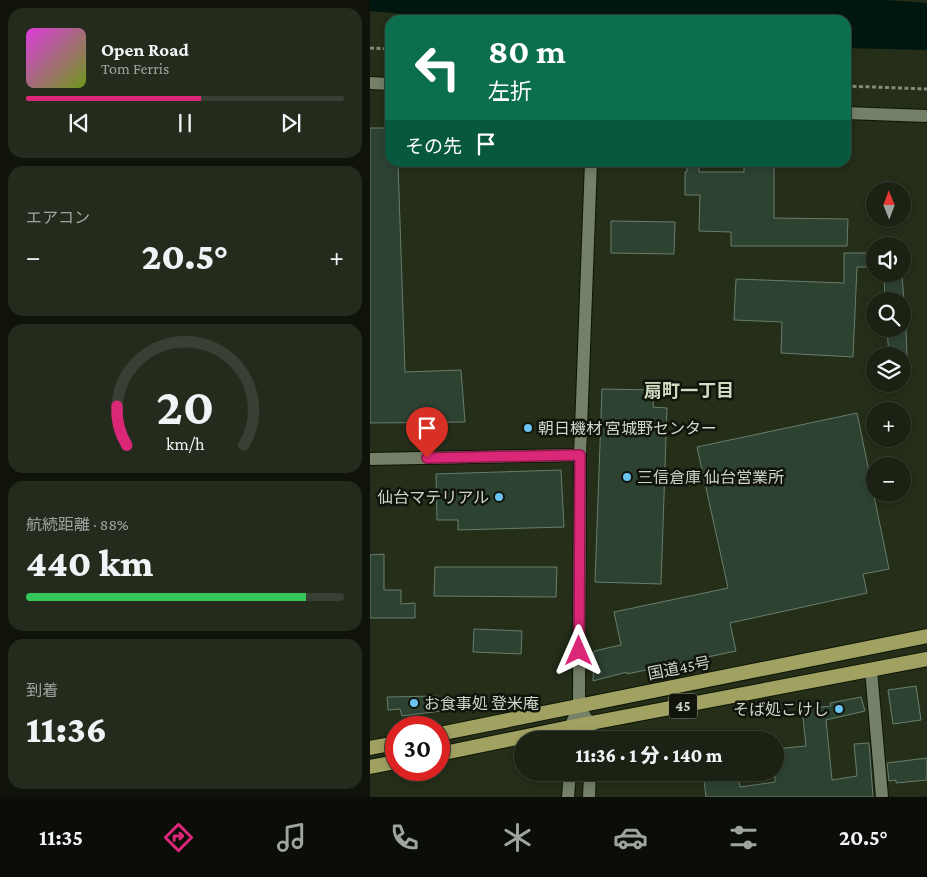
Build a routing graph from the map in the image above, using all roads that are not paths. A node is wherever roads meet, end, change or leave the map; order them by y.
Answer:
1 (370, 83) edge
2 (385, 84) edge
3 (851, 113) edge
4 (927, 116) edge
5 (591, 167) edge
6 (580, 455) junction
7 (370, 459) edge
8 (927, 636) edge
9 (927, 659) edge
10 (871, 670) junction
11 (579, 707) junction
12 (590, 724) junction
13 (571, 731) edge
14 (574, 731) edge
15 (590, 731) edge
16 (450, 732) edge
17 (514, 742) edge
18 (385, 745) edge
19 (370, 748) edge
20 (450, 752) edge
21 (385, 764) edge
22 (370, 767) edge
23 (569, 781) edge
24 (590, 781) edge
25 (568, 797) edge
26 (589, 797) edge
27 (882, 797) edge

1 - 2 street
3 - 4 street
5 - 6 street
6 - 7 street
6 - 11 street
8 - 11 highway, 国道45号 / 45
9 - 10 highway, 45
10 - 12 highway, 45
10 - 27 street
11 - 12 street
11 - 13 street
11 - 16 highway, 国道45号 / 45
12 - 14 highway, 45
12 - 15 street
17 - 20 highway, 45
18 - 19 highway
21 - 22 highway
23 - 25 street
24 - 26 street

